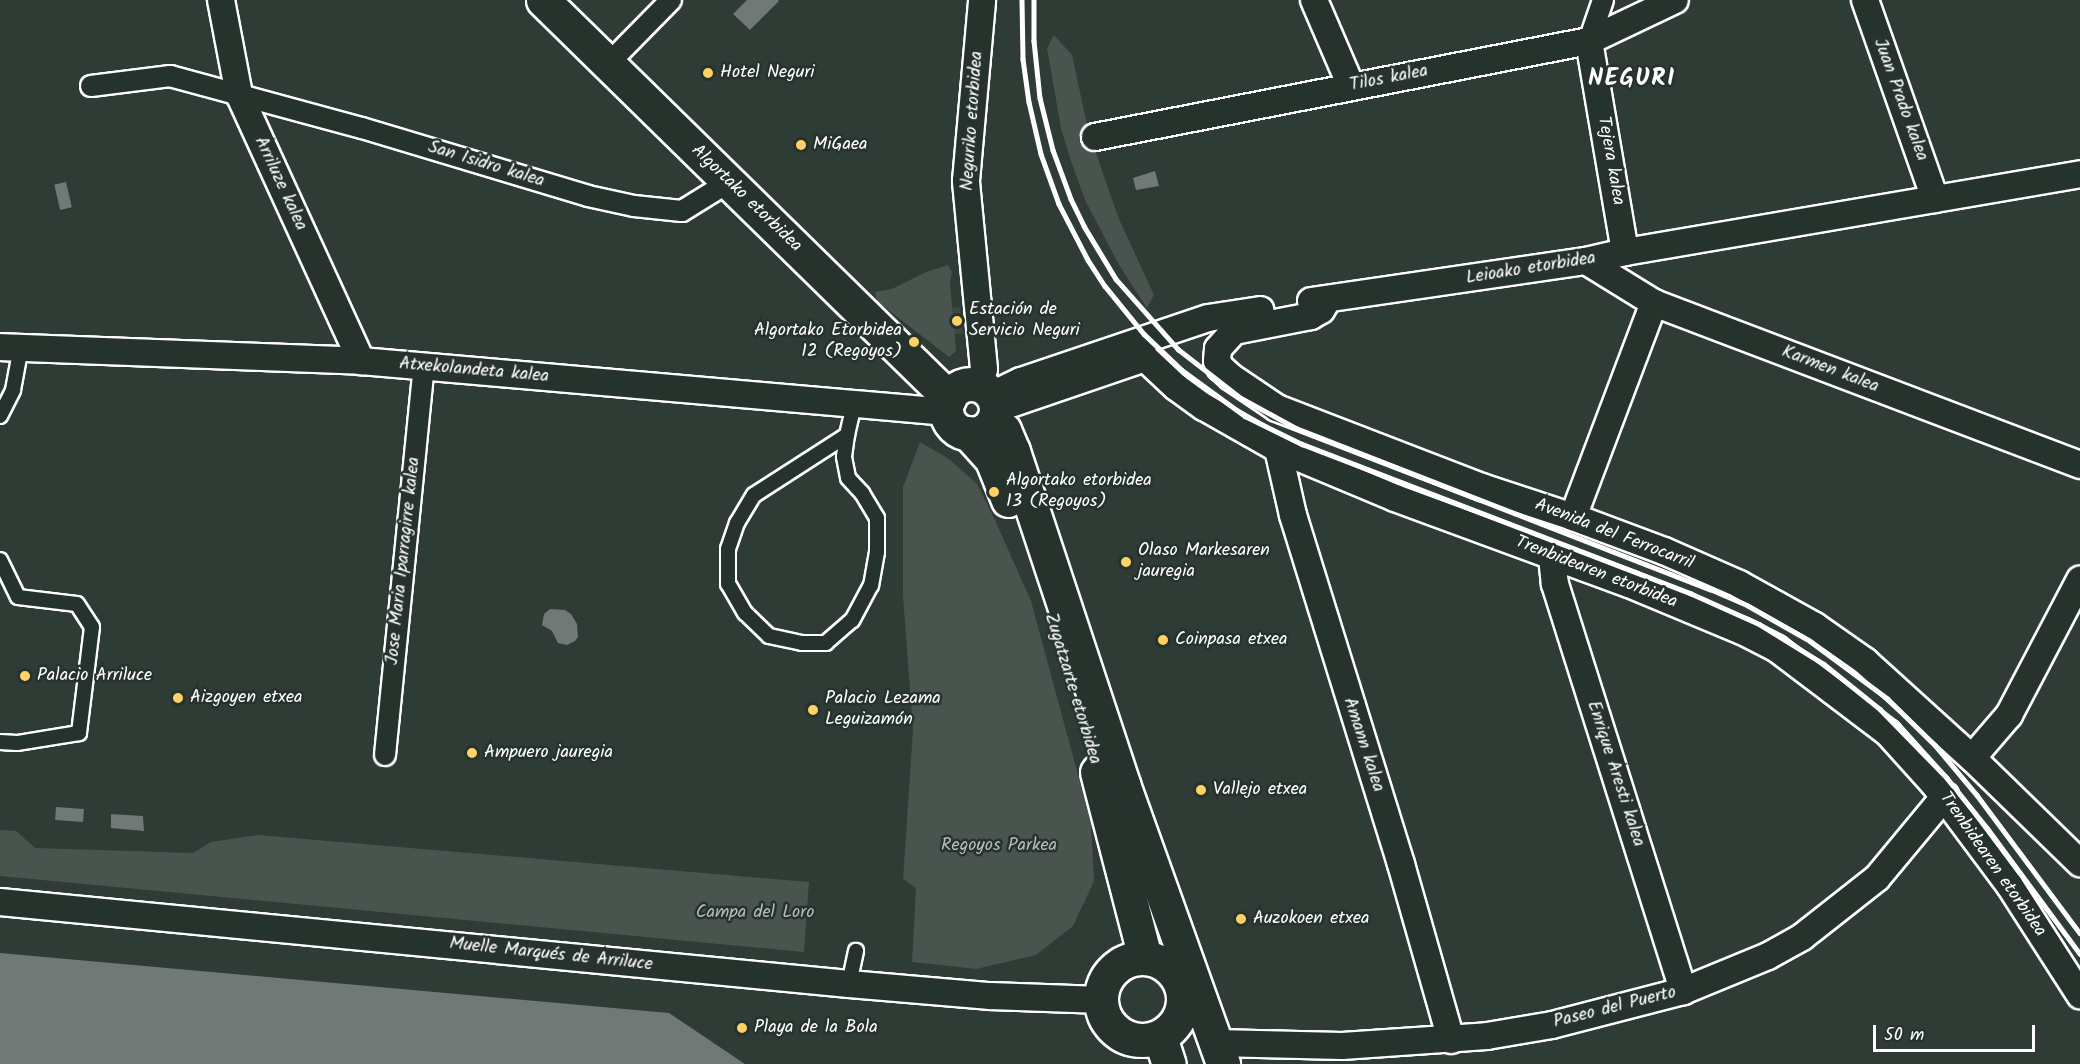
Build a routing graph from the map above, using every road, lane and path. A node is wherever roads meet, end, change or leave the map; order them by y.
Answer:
1 (221, 0) edge
2 (543, 0) edge
3 (671, 0) edge
4 (982, 0) edge
5 (1314, 0) edge
6 (1603, 0) edge
7 (1675, 0) edge
8 (1864, 0) edge
9 (1589, 41) junction
10 (608, 64) junction
11 (91, 86) dead end
12 (1351, 86) junction
13 (239, 94) junction
14 (1095, 137) dead end
15 (2080, 174) edge
16 (729, 182) junction
17 (1935, 199) junction
18 (1625, 252) junction
19 (1587, 261) junction
20 (1328, 299) junction
21 (1654, 303) junction
22 (11, 347) edge
23 (361, 361) junction
24 (424, 367) junction
25 (854, 404) junction
26 (975, 408) junction
27 (0, 416) edge
28 (846, 435) junction
29 (1278, 449) junction
30 (2080, 465) edge
31 (1573, 517) junction
32 (1552, 557) junction
33 (0, 560) edge
34 (2080, 580) edge
35 (0, 742) edge
36 (385, 755) dead end
37 (1972, 758) junction
38 (1945, 796) junction
39 (2080, 863) edge
40 (0, 902) edge
41 (1171, 919) junction
42 (856, 951) dead end
43 (1145, 958) junction
44 (849, 984) junction
45 (1182, 986) junction
46 (1683, 991) junction
47 (2080, 995) edge
48 (1102, 1000) junction
49 (1451, 1040) junction
50 (1164, 1050) edge
51 (1219, 1054) edge

1 - 13 street, Arriluze kalea
2 - 10 street, Algortako etorbidea
3 - 10 street
4 - 26 street, Neguriko etorbidea
5 - 12 street
6 - 9 street, Tejera kalea
7 - 9 street, Tilos kalea
8 - 17 street, Juan Prado kalea
9 - 12 street, Tilos kalea
9 - 18 street, Tejera kalea
10 - 16 street, Algortako etorbidea
11 - 13 street, San Isidro kalea
12 - 14 street, Tilos kalea
13 - 16 street, San Isidro kalea
13 - 23 street, Arriluze kalea
15 - 17 street, Leioako etorbidea
16 - 26 street, Algortako etorbidea
17 - 18 street, Leioako etorbidea
18 - 19 street, Leioako etorbidea
19 - 20 street, Leioako etorbidea
19 - 21 street, Karmen kalea
20 - 26 street, Leioako etorbidea
20 - 31 street, Avenida del Ferrocarril
21 - 30 street, Karmen kalea
21 - 31 street
22 - 23 street, Atxekolandeta kalea
22 - 27 lane
23 - 24 street, Atxekolandeta kalea
24 - 25 street, Atxekolandeta kalea
24 - 36 street, Jose Maria Iparragirre kalea
25 - 26 street, Atxekolandeta kalea
25 - 28 lane
26 - 29 street, Trenbidearen etorbidea
26 - 41 street, Zugatzarte etorbidea
26 - 43 street, Zugatzarte etorbidea
28 - 28 lane
29 - 32 street, Trenbidearen etorbidea
29 - 49 street, Amann kalea
31 - 37 street, Avenida del Ferrocarril
32 - 38 street, Trenbidearen etorbidea
32 - 46 street, Enrique Aresti kalea
33 - 35 lane
34 - 37 street
37 - 39 street, Avenida del Ferrocarril
38 - 46 street, Paseo del Puerto
38 - 47 street, Trenbidearen etorbidea
40 - 44 street, Muelle Marqués de Arriluce
41 - 45 street, Zugatzarte etorbidea
41 - 51 street, Zugatzarte etorbidea
42 - 44 lane
43 - 45 street
43 - 48 street
44 - 48 street, Muelle Marqués de Arriluce
45 - 50 street
45 - 51 street, Zugatzarte etorbidea
46 - 49 street, Paseo del Puerto
48 - 50 street
49 - 51 street, Paseo del Puerto

